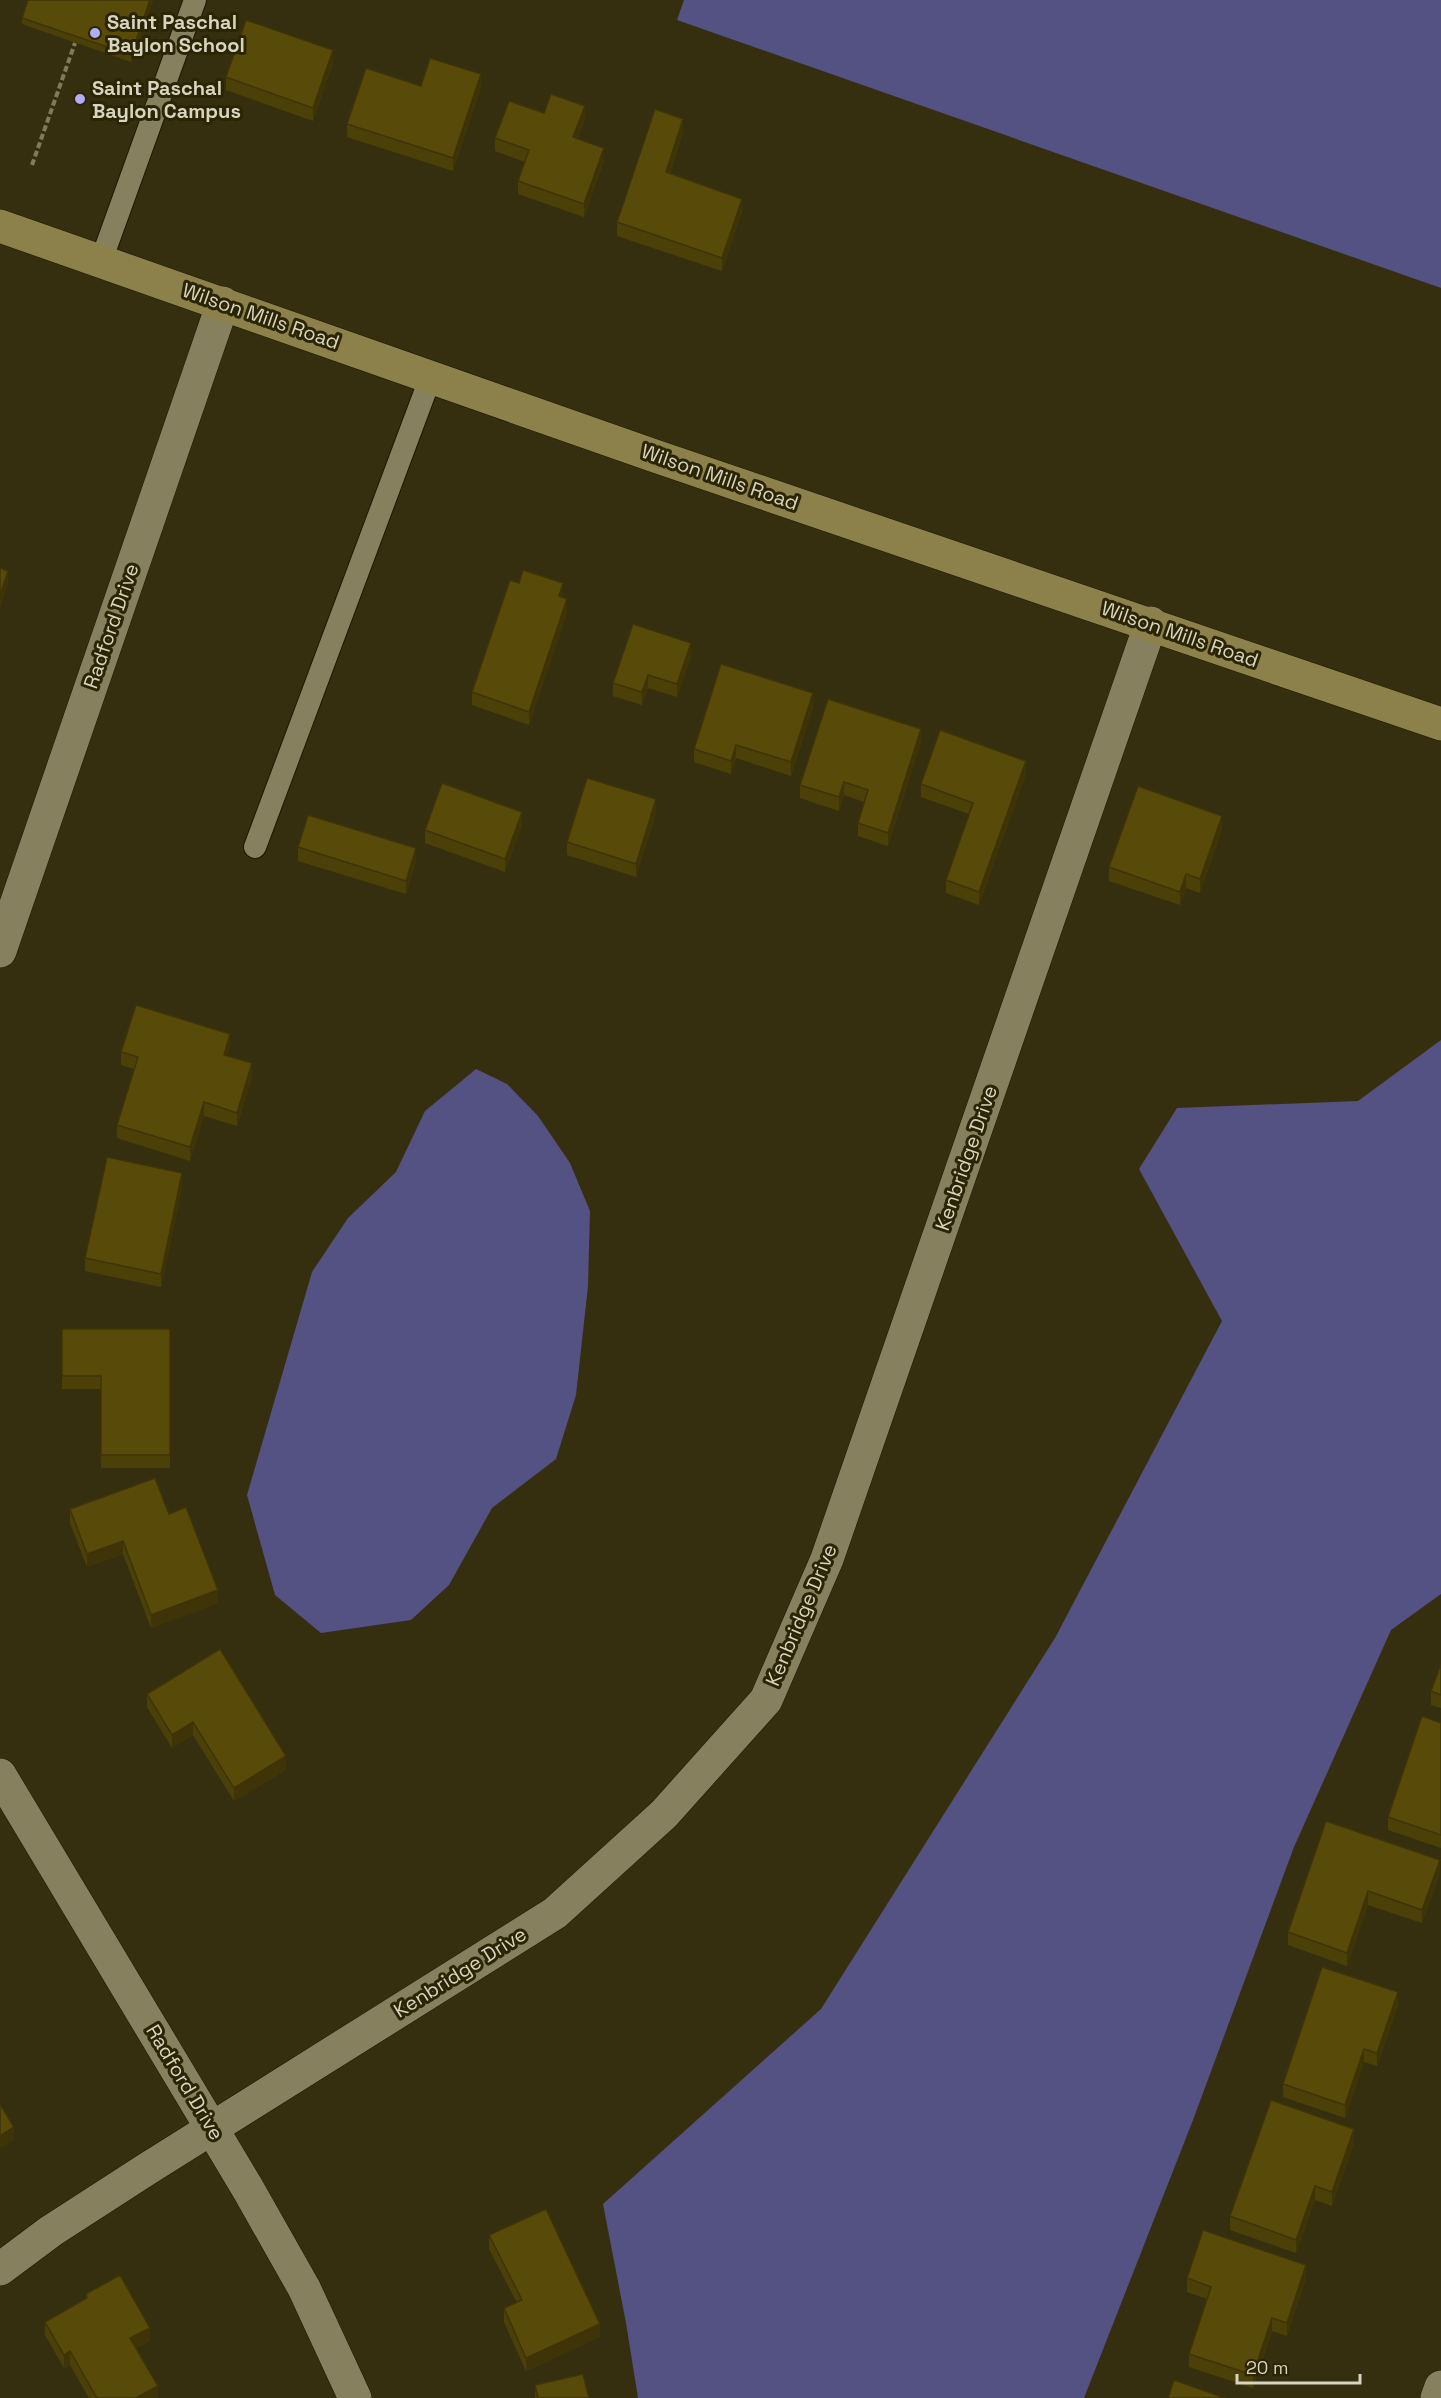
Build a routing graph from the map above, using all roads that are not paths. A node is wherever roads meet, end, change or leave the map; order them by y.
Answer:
1 (195, 0) edge
2 (0, 226) edge
3 (102, 261) junction
4 (223, 303) junction
5 (432, 376) junction
6 (1151, 623) junction
7 (1441, 724) edge
8 (255, 847) dead end
9 (0, 951) edge
10 (0, 1775) edge
11 (213, 2127) junction
12 (0, 2269) edge
13 (1441, 2387) edge
14 (355, 2398) edge
15 (1437, 2398) edge

1 - 3 lane
2 - 3 main road, Wilson Mills Road
3 - 4 main road, Wilson Mills Road
4 - 5 main road, Wilson Mills Road
4 - 9 street, Radford Drive
5 - 6 main road, Wilson Mills Road
5 - 8 lane
6 - 7 main road, Wilson Mills Road
6 - 11 street, Kenbridge Drive
10 - 11 street, Radford Drive
11 - 12 street, Kenbridge Drive
11 - 14 street, Radford Drive
13 - 15 street

